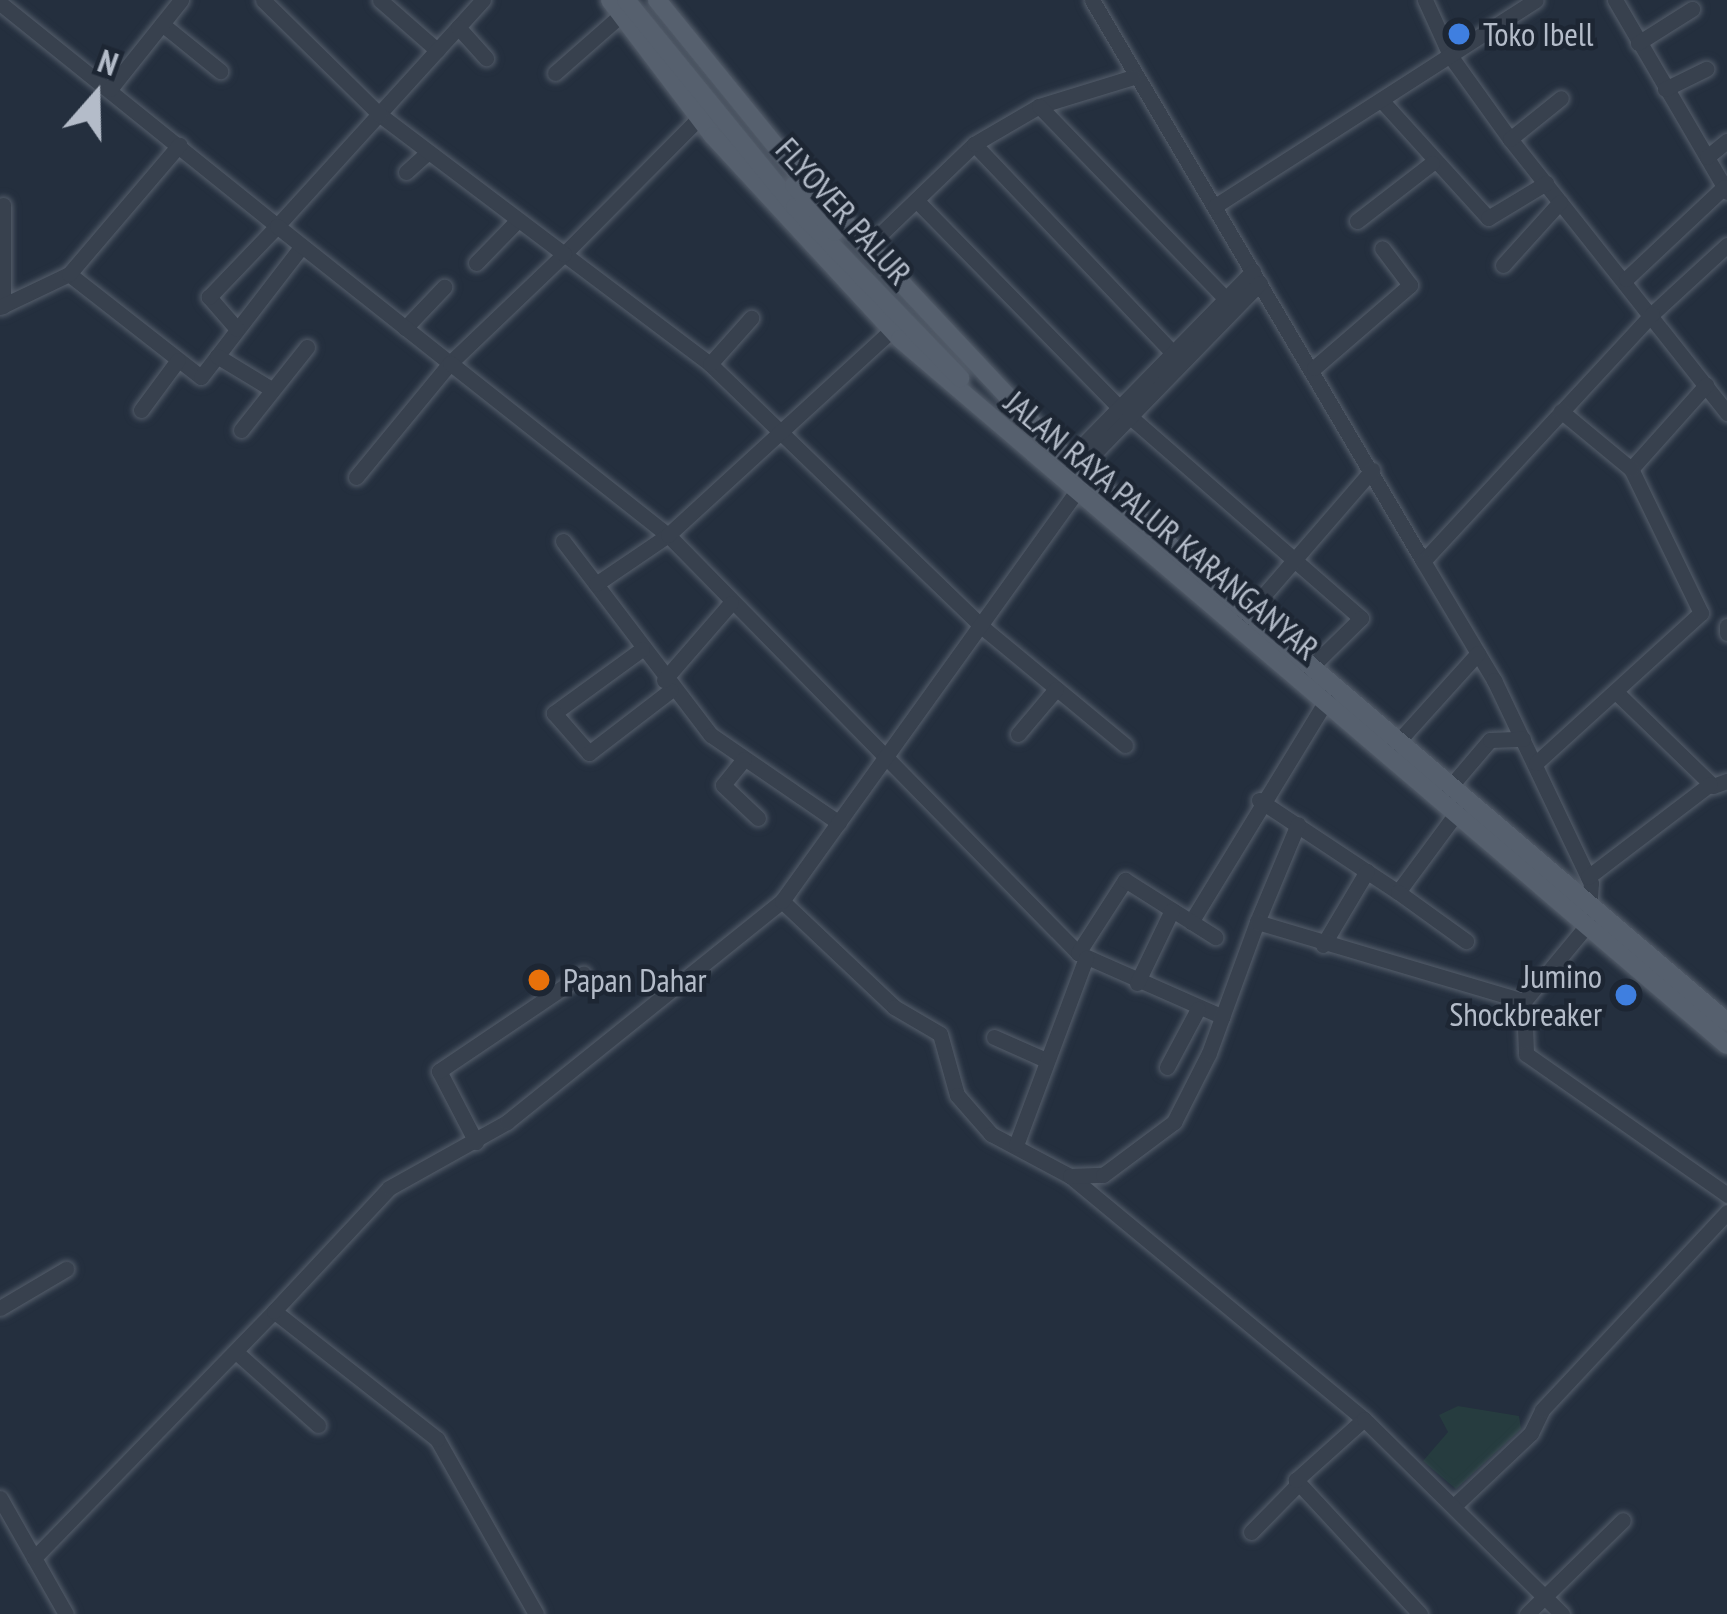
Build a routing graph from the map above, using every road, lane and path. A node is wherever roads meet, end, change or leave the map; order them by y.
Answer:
1 (182, 0) edge
2 (263, 0) edge
3 (380, 0) edge
4 (483, 0) edge
5 (642, 0) edge
6 (657, 0) edge
7 (1092, 0) edge
8 (1425, 0) edge
9 (1536, 0) edge
10 (1615, 0) edge
11 (0, 2) edge
12 (619, 5) edge
13 (1692, 9) dead end
14 (162, 24) junction
15 (458, 27) junction
16 (1638, 43) junction
17 (437, 50) junction
18 (1451, 57) junction
19 (486, 58) dead end
20 (1706, 69) dead end
21 (220, 71) dead end
22 (555, 74) dead end
23 (1133, 77) junction
24 (110, 89) junction
25 (1665, 89) junction
26 (1561, 98) dead end
27 (1382, 101) junction
28 (1039, 106) junction
29 (380, 115) junction
30 (699, 118) junction
31 (1510, 139) junction
32 (1727, 141) edge
33 (974, 143) junction
34 (179, 145) junction
35 (427, 153) junction
36 (1707, 157) junction
37 (1432, 163) junction
38 (406, 172) dead end
39 (1546, 183) junction
40 (1725, 189) edge
41 (917, 201) junction
42 (1560, 202) junction
43 (1215, 206) junction
44 (2, 214) edge
45 (518, 220) junction
46 (1357, 221) dead end
47 (277, 226) junction
48 (1727, 245) edge
49 (301, 247) junction
50 (866, 248) junction
51 (1382, 248) dead end
52 (564, 254) junction
53 (476, 262) dead end
54 (1502, 265) dead end
55 (1256, 277) junction
56 (1626, 279) junction
57 (58, 282) junction
58 (444, 287) dead end
59 (1225, 298) junction
60 (1, 307) edge
61 (1652, 314) junction
62 (751, 317) dead end
63 (237, 328) junction
64 (405, 328) junction
65 (892, 330) junction
66 (934, 343) junction
67 (307, 347) dead end
68 (218, 356) junction
69 (1176, 357) junction
70 (178, 360) junction
71 (450, 363) junction
72 (710, 364) junction
73 (1314, 368) junction
74 (1706, 386) junction
75 (268, 387) junction
76 (141, 410) dead end
77 (1124, 411) junction
78 (1561, 411) junction
79 (1727, 413) edge
80 (779, 425) junction
81 (241, 430) dead end
82 (1048, 440) junction
83 (1027, 454) junction
84 (1074, 464) junction
85 (1631, 469) junction
86 (1372, 470) junction
87 (356, 477) dead end
88 (1074, 495) junction
89 (668, 535) junction
90 (563, 541) dead end
91 (1294, 554) junction
92 (1423, 561) junction
93 (596, 584) junction
94 (731, 603) junction
95 (1242, 620) junction
96 (980, 626) junction
97 (642, 649) junction
98 (1478, 652) junction
99 (1305, 673) junction
100 (668, 685) junction
101 (1056, 688) junction
102 (1618, 694) junction
103 (1329, 695) junction
104 (1018, 734) dead end
105 (1523, 740) junction
106 (1125, 746) dead end
107 (1393, 747) junction
108 (744, 759) junction
109 (885, 759) junction
110 (1535, 763) junction
111 (1718, 782) edge
112 (1446, 792) junction
113 (1259, 800) junction
114 (1463, 805) junction
115 (758, 818) dead end
116 (839, 823) junction
117 (1298, 824) junction
118 (1367, 871) junction
119 (1588, 878) junction
120 (1398, 892) junction
121 (782, 901) junction
122 (1172, 910) junction
123 (1591, 916) junction
124 (1191, 922) junction
125 (1257, 922) junction
126 (1215, 937) dead end
127 (1466, 940) dead end
128 (1323, 945) junction
129 (1082, 955) junction
130 (583, 974) dead end
131 (1137, 983) junction
132 (1524, 1001) junction
133 (1198, 1009) junction
134 (1223, 1017) junction
135 (1727, 1022) edge
136 (994, 1037) dead end
137 (1727, 1045) edge
138 (1046, 1060) junction
139 (1167, 1067) dead end
140 (476, 1142) junction
141 (1016, 1145) junction
142 (1070, 1176) junction
143 (1727, 1195) edge
144 (1727, 1212) edge
145 (66, 1268) dead end
146 (0, 1308) edge
147 (274, 1311) junction
148 (236, 1352) junction
149 (1364, 1419) junction
150 (318, 1425) dead end
151 (1298, 1484) junction
152 (0, 1498) edge
153 (1456, 1504) junction
154 (1623, 1520) dead end
155 (1251, 1532) dead end
156 (34, 1558) junction
157 (1545, 1596) junction
158 (65, 1614) edge
159 (536, 1614) edge
160 (1420, 1614) edge
161 (1527, 1614) edge
162 (1562, 1614) edge

1 - 14 street
2 - 29 street
3 - 17 street
4 - 15 street
5 - 66 main road, FLYOVER PALUR
6 - 50 main road, JALAN RAYA PALUR KARANGANYAR
7 - 23 street
8 - 18 street
9 - 18 street
10 - 16 street
11 - 24 street
12 - 22 street
12 - 30 main road, JALAN RAYA PALUR KARANGANYAR
12 - 66 main road, FLYOVER PALUR
13 - 16 street
14 - 21 street
14 - 24 street
15 - 17 street
15 - 19 street
16 - 25 street
17 - 29 street
18 - 27 street
18 - 31 street
20 - 25 street
23 - 28 street
23 - 43 street
24 - 34 street
25 - 36 street
26 - 31 street
27 - 37 street
27 - 43 street
28 - 33 street
28 - 59 street
29 - 35 street
29 - 47 street
30 - 52 street
30 - 65 main road, JALAN RAYA PALUR KARANGANYAR
31 - 39 street
32 - 36 street
33 - 41 street
33 - 69 street
34 - 47 street
34 - 57 street
35 - 38 street
35 - 45 street
36 - 40 street
37 - 39 street
37 - 46 street
39 - 42 street
40 - 56 street
41 - 50 street
41 - 77 street
42 - 54 street
42 - 56 street
43 - 55 street
44 - 60 street
45 - 52 street
45 - 53 street
47 - 49 street
47 - 63 street
48 - 61 street
49 - 63 street
49 - 64 street
50 - 82 main road, JALAN RAYA PALUR KARANGANYAR
51 - 73 street
52 - 71 street
52 - 72 street
55 - 59 street
55 - 69 street
55 - 73 street
56 - 61 street
57 - 60 street
57 - 70 street
58 - 64 street
59 - 69 street
61 - 74 street
61 - 78 street
62 - 72 street
63 - 68 street
64 - 71 street
65 - 80 street
65 - 83 main road, JALAN RAYA PALUR KARANGANYAR
66 - 82 main road, FLYOVER PALUR
66 - 83 main road, FLYOVER PALUR
67 - 75 street
68 - 70 street
68 - 75 street
69 - 77 street
70 - 76 street
71 - 87 street
71 - 89 street
72 - 80 street
73 - 86 street
74 - 79 street
74 - 85 street
75 - 81 street
77 - 84 street
77 - 91 street
78 - 85 street
78 - 92 street
80 - 89 street
80 - 96 street
82 - 84 main road, JALAN RAYA PALUR KARANGANYAR
83 - 88 main road, JALAN RAYA PALUR KARANGANYAR
84 - 95 main road, JALAN RAYA PALUR KARANGANYAR
85 - 102 street
86 - 91 street
86 - 92 street
88 - 95 main road, JALAN RAYA PALUR KARANGANYAR
88 - 96 street
89 - 93 street
89 - 94 street
90 - 93 street
91 - 95 street
91 - 99 street
92 - 98 street
93 - 97 street
94 - 100 street
94 - 109 street
95 - 99 main road, JALAN RAYA PALUR KARANGANYAR
96 - 101 street
96 - 109 street
97 - 100 street
97 - 100 street
98 - 105 street
98 - 107 street
99 - 103 main road, JALAN RAYA PALUR KARANGANYAR
100 - 108 street
101 - 104 street
101 - 106 street
102 - 110 street
102 - 111 street
103 - 107 main road, JALAN RAYA PALUR KARANGANYAR
103 - 113 street
105 - 110 street
105 - 112 street
107 - 112 main road, JALAN RAYA PALUR KARANGANYAR
108 - 115 street
108 - 116 street
109 - 116 street
109 - 129 street
110 - 119 street
111 - 119 street
112 - 114 main road, JALAN RAYA PALUR KARANGANYAR
113 - 117 street
113 - 124 street
114 - 120 street
114 - 123 main road, JALAN RAYA PALUR KARANGANYAR
116 - 121 street
117 - 118 street
117 - 125 street
118 - 120 street
118 - 128 street
119 - 123 street
120 - 127 street
121 - 140 street
121 - 141 street
122 - 124 street
122 - 129 street
122 - 131 street
123 - 132 street
123 - 135 main road, JALAN RAYA PALUR KARANGANYAR
123 - 137 main road, JALAN RAYA PALUR KARANGANYAR
124 - 126 street
125 - 128 street
125 - 134 street
128 - 132 street
129 - 131 street
129 - 138 street
130 - 140 street
131 - 133 street
132 - 143 street
133 - 134 street
133 - 139 street
134 - 142 street
136 - 138 street
138 - 141 street
140 - 147 street
141 - 142 street
142 - 149 street
144 - 153 street
145 - 146 street
147 - 148 street
147 - 159 street
148 - 150 street
148 - 156 street
149 - 151 street
149 - 153 street
151 - 155 street
151 - 160 street
152 - 156 street
153 - 157 street
154 - 157 street
156 - 158 street
157 - 161 street
157 - 162 street

